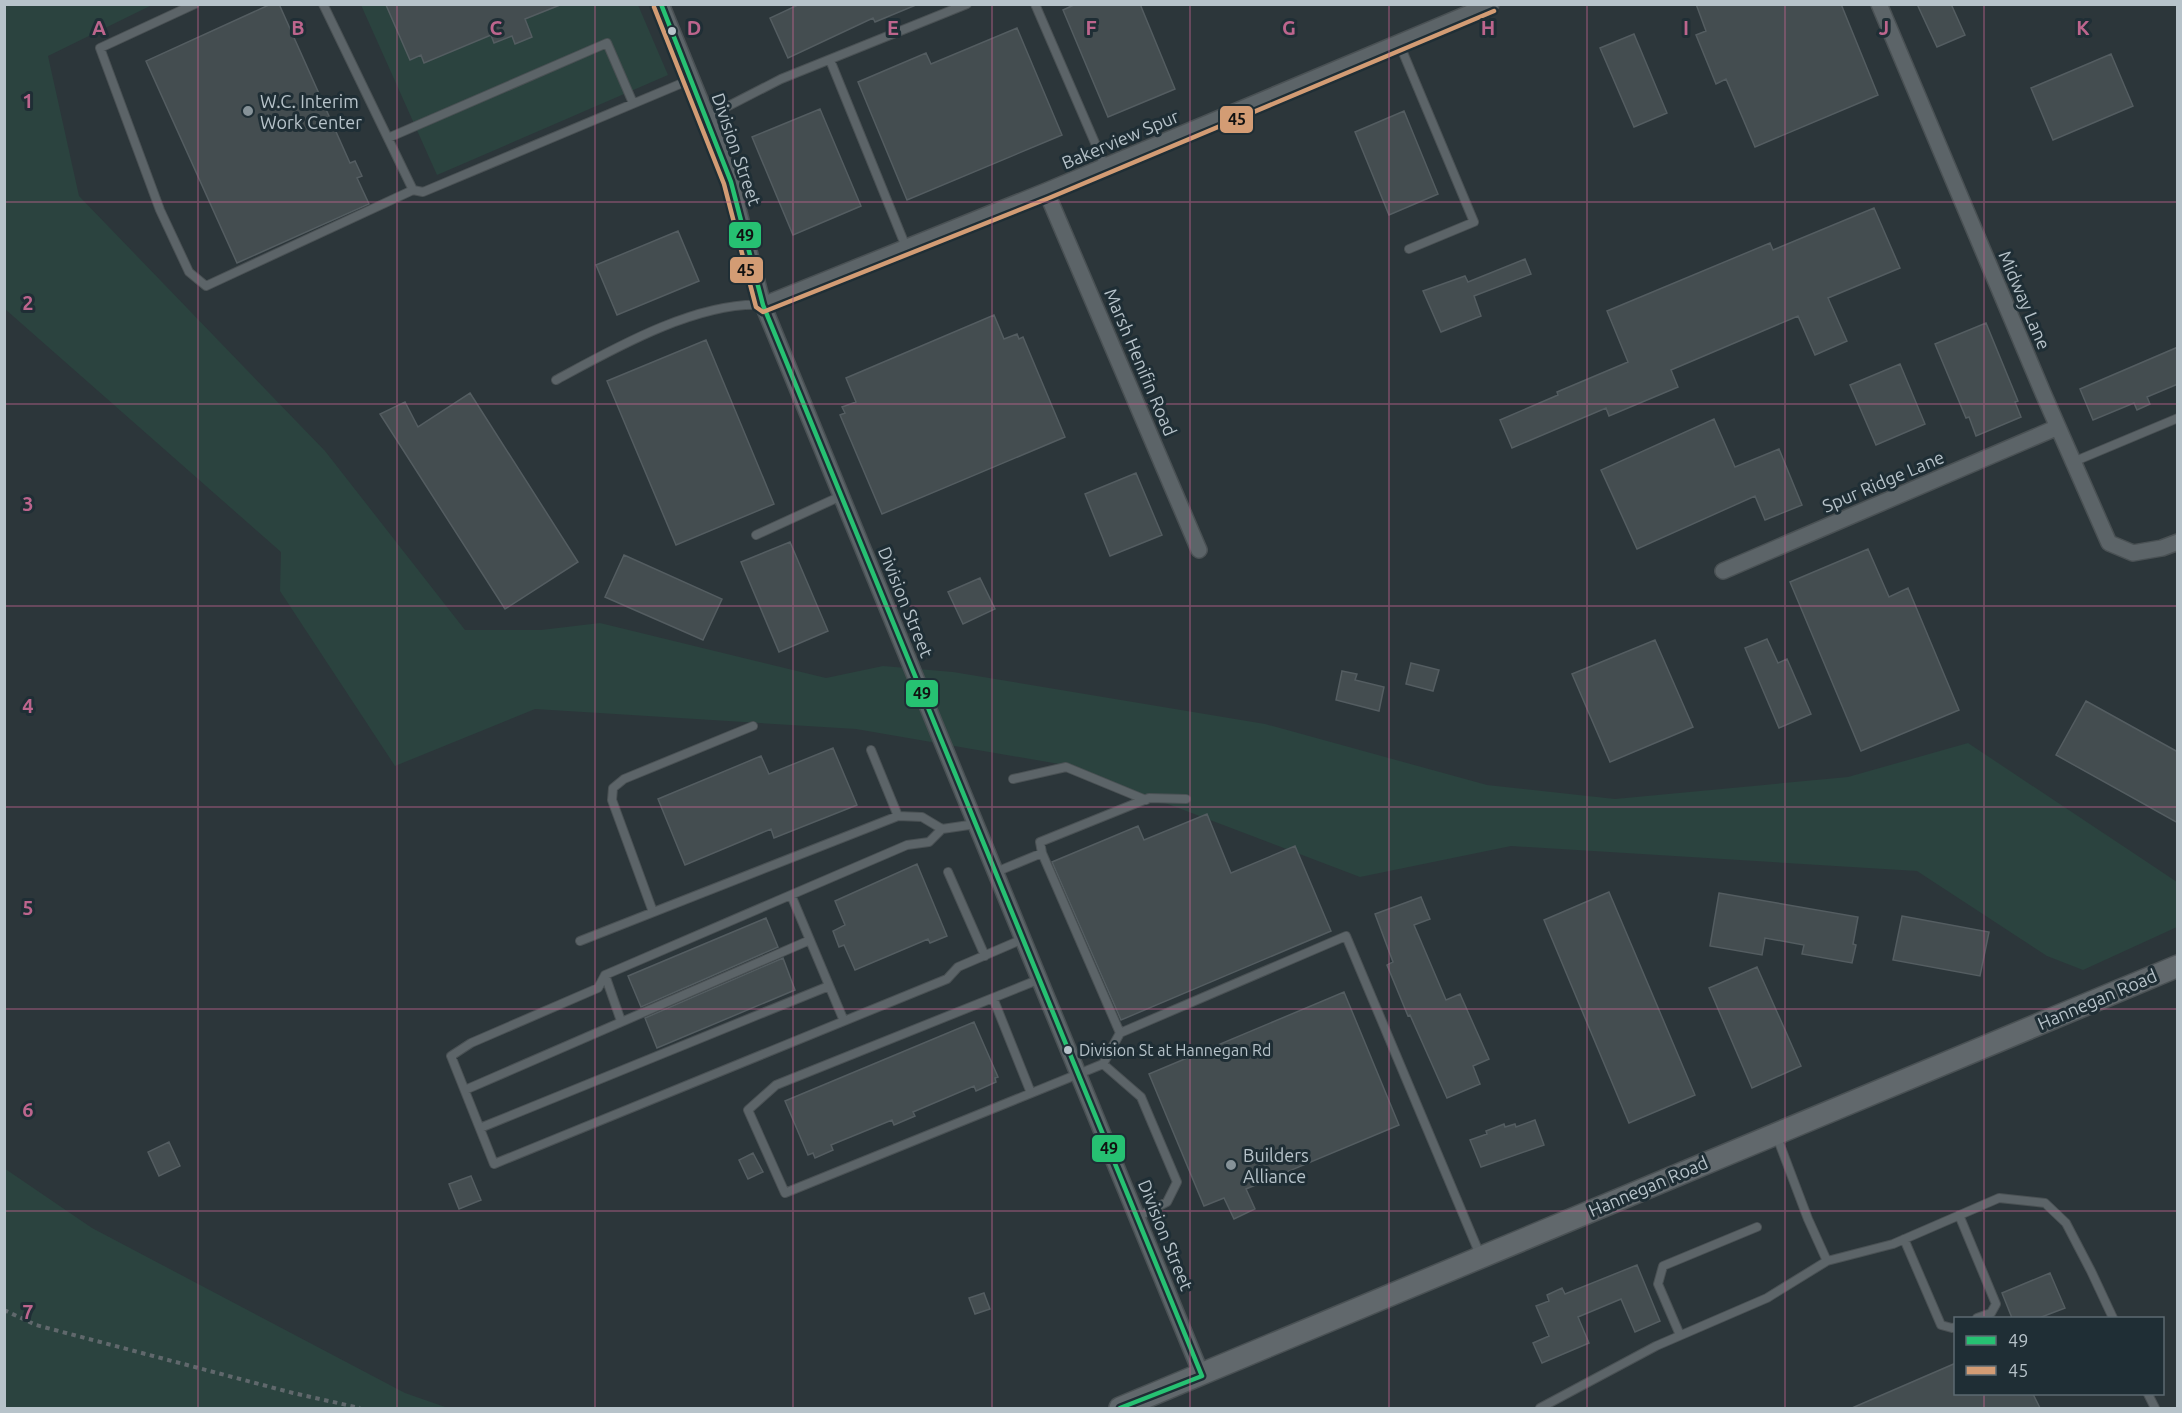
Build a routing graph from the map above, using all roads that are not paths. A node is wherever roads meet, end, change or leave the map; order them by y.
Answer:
1 (195, 4) edge
2 (323, 4) edge
3 (661, 4) edge
4 (967, 4) edge
5 (1035, 4) edge
6 (1491, 4) edge
7 (1879, 4) edge
8 (1399, 43) junction
9 (830, 60) junction
10 (692, 78) junction
11 (633, 103) junction
12 (707, 117) junction
13 (388, 138) junction
14 (1105, 166) junction
15 (413, 190) junction
16 (1046, 191) junction
17 (906, 247) junction
18 (1409, 249) dead end
19 (763, 305) junction
20 (556, 380) dead end
21 (2178, 418) edge
22 (2058, 427) junction
23 (2073, 462) junction
24 (842, 496) junction
25 (756, 535) dead end
26 (2178, 542) edge
27 (1199, 549) dead end
28 (1723, 571) dead end
29 (753, 726) dead end
30 (871, 750) dead end
31 (1013, 779) dead end
32 (1186, 799) dead end
33 (1146, 800) junction
34 (898, 816) junction
35 (976, 824) junction
36 (942, 829) junction
37 (1042, 853) junction
38 (948, 872) dead end
39 (996, 872) junction
40 (791, 895) junction
41 (653, 912) junction
42 (1023, 939) junction
43 (810, 940) junction
44 (580, 941) dead end
45 (985, 956) junction
46 (2178, 966) edge
47 (605, 975) junction
48 (1040, 979) junction
49 (830, 986) junction
50 (993, 998) junction
51 (621, 1021) junction
52 (844, 1021) junction
53 (1120, 1033) junction
54 (1103, 1064) junction
55 (1078, 1074) junction
56 (465, 1090) junction
57 (1031, 1093) junction
58 (480, 1128) junction
59 (1775, 1132) junction
60 (1959, 1215) junction
61 (1137, 1217) junction
62 (1757, 1227) dead end
63 (1904, 1239) junction
64 (1481, 1257) junction
65 (1827, 1261) junction
66 (1979, 1317) edge
67 (2113, 1317) edge
68 (1954, 1328) edge
69 (1680, 1335) junction
70 (1202, 1376) junction
71 (1120, 1408) edge
72 (1540, 1408) edge

1 - 15 lane
2 - 13 lane
3 - 10 street, Division Street
4 - 9 lane
5 - 14 lane
6 - 8 street, Bakerview Spur
7 - 22 street, Midway Lane
8 - 14 street, Bakerview Spur
8 - 18 lane
9 - 12 lane
9 - 17 lane
10 - 11 lane
10 - 12 street, Division Street
11 - 13 lane
11 - 15 lane
12 - 19 street, Division Street
13 - 15 lane
14 - 16 street, Bakerview Spur
16 - 17 street, Bakerview Spur
16 - 27 street, Marsh Henifin Road
17 - 19 street, Bakerview Spur
19 - 20 lane
19 - 24 street, Division Street
21 - 23 lane
22 - 23 street, Midway Lane
22 - 28 street, Spur Ridge Lane
23 - 26 street, Midway Lane
24 - 25 lane
24 - 35 street, Division Street
29 - 41 lane
30 - 34 lane
31 - 33 lane
32 - 33 lane
33 - 37 lane
34 - 36 lane
34 - 41 lane
35 - 36 lane
35 - 39 street, Division Street
36 - 40 lane
37 - 39 lane
37 - 53 lane
38 - 45 lane
39 - 42 street, Division Street
40 - 43 lane
40 - 47 lane
41 - 44 lane
42 - 45 lane
42 - 48 street, Division Street
43 - 49 lane
43 - 51 lane
45 - 52 lane
46 - 59 main road, Hannegan Road
47 - 51 lane
47 - 56 lane
48 - 50 lane
48 - 55 street, Division Street
49 - 52 lane
49 - 58 lane
50 - 57 lane
50 - 57 lane
51 - 56 lane
52 - 58 lane
53 - 54 lane
53 - 64 lane
54 - 55 lane
54 - 61 lane
55 - 57 lane
55 - 61 street, Division Street
56 - 58 lane
59 - 64 main road, Hannegan Road
59 - 65 lane
60 - 63 lane
60 - 66 lane
60 - 67 lane
61 - 70 street, Division Street
62 - 69 lane
63 - 65 lane
63 - 68 lane
64 - 70 main road, Hannegan Road
65 - 69 lane
69 - 72 lane
70 - 71 main road, Hannegan Road

